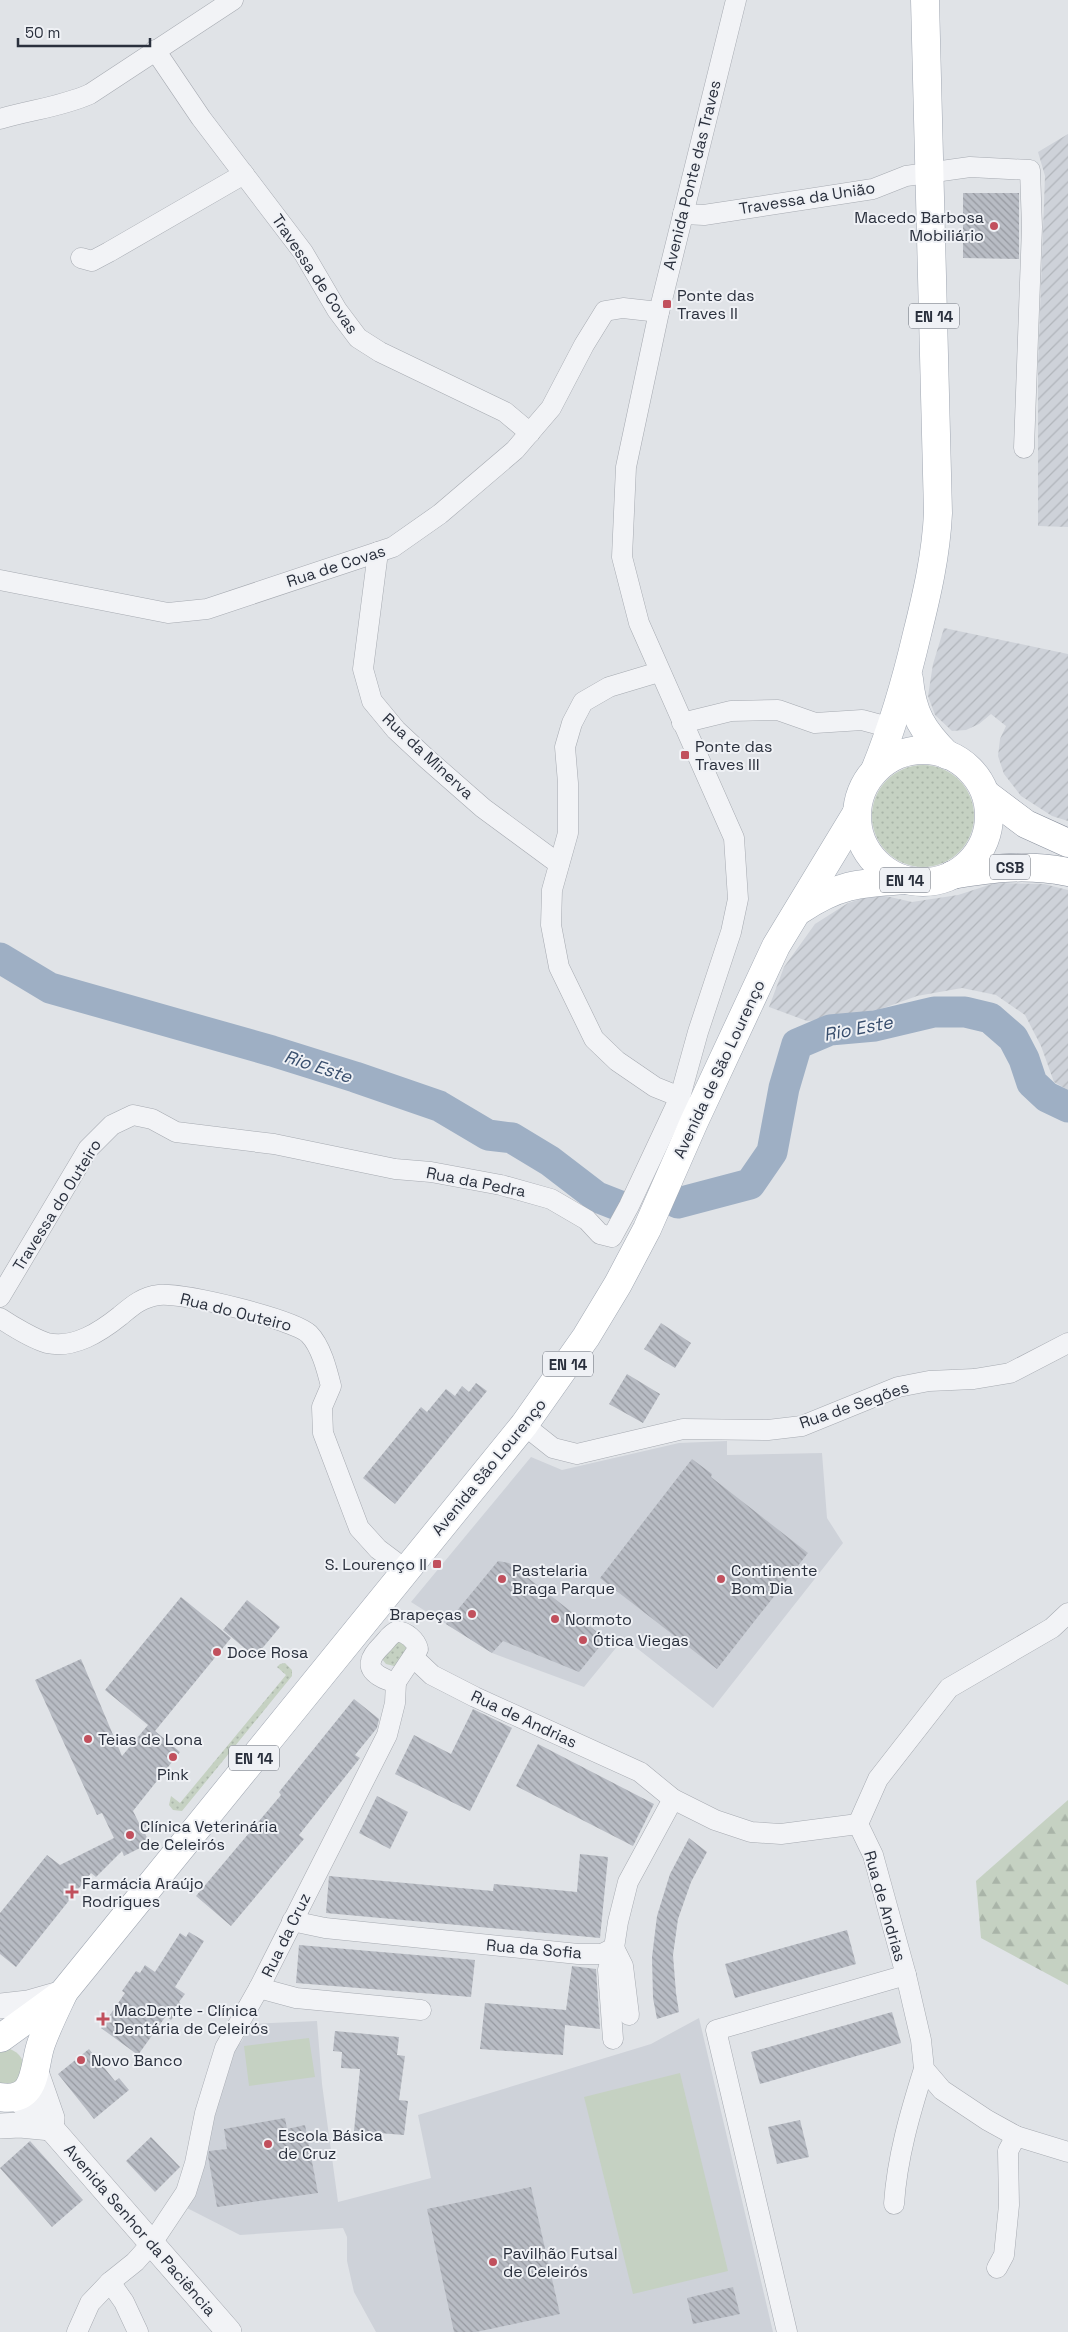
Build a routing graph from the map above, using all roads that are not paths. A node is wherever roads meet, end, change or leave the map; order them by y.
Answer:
1 (233, 0) edge
2 (736, 0) edge
3 (925, 0) edge
4 (155, 50) junction
5 (0, 119) edge
6 (244, 174) junction
7 (929, 174) junction
8 (683, 214) junction
9 (81, 258) dead end
10 (659, 312) junction
11 (530, 433) junction
12 (1024, 448) dead end
13 (378, 552) junction
14 (0, 580) edge
15 (908, 670) junction
16 (660, 672) junction
17 (682, 723) junction
18 (892, 728) junction
19 (947, 755) junction
20 (875, 770) junction
21 (986, 794) junction
22 (856, 814) junction
23 (1068, 843) edge
24 (559, 864) junction
25 (1068, 872) edge
26 (952, 875) junction
27 (904, 880) junction
28 (797, 912) junction
29 (680, 1097) junction
30 (694, 1122) junction
31 (176, 1132) joint
32 (647, 1229) joint
33 (0, 1297) edge
34 (0, 1318) edge
35 (1068, 1343) edge
36 (524, 1425) junction
37 (406, 1570) junction
38 (1068, 1613) edge
39 (359, 1628) junction
40 (381, 1646) junction
41 (414, 1658) junction
42 (396, 1682) junction
43 (673, 1799) junction
44 (858, 1824) junction
45 (292, 1921) junction
46 (614, 1948) junction
47 (906, 1975) junction
48 (260, 1988) junction
49 (63, 1993) junction
50 (0, 2006) edge
51 (422, 2010) dead end
52 (629, 2015) dead end
53 (1, 2038) edge
54 (613, 2039) dead end
55 (924, 2069) junction
56 (36, 2070) junction
57 (6, 2098) edge
58 (0, 2126) edge
59 (51, 2128) junction
60 (1016, 2136) junction
61 (1068, 2152) edge
62 (894, 2204) dead end
63 (152, 2243) junction
64 (997, 2268) dead end
65 (110, 2282) junction
66 (77, 2332) edge
67 (138, 2332) edge
68 (229, 2332) edge
69 (787, 2332) edge

1 - 4 street
2 - 8 street, Avenida Ponte das Traves
3 - 7 main road, EN 14
4 - 5 street
4 - 6 street, Travessa de Covas
6 - 9 street
6 - 11 street, Travessa de Covas
7 - 8 street, Travessa da União
7 - 12 street, Travessa da União
7 - 15 main road, Avenida de São Lourenço / EN 14
8 - 10 street, Avenida Ponte das Traves
10 - 11 street, Rua de Covas
10 - 16 street, Avenida Ponte das Traves
11 - 13 street, Rua de Covas
13 - 14 street, Rua de Covas
13 - 24 street, Rua da Minerva
15 - 18 main road, Avenida de São Lourenço / EN 14
15 - 19 main road, Avenida de São Lourenço / EN 14
16 - 17 street, Avenida Ponte das Traves
16 - 24 street
17 - 18 street
17 - 29 street, Avenida Ponte das Traves
18 - 20 main road, Avenida de São Lourenço / EN 14
19 - 20 main road, Avenida de São Lourenço / EN 14
19 - 21 main road, Avenida de São Lourenço / EN 14
20 - 22 main road, Avenida de São Lourenço / EN 14
21 - 23 main road
21 - 26 main road, Avenida de São Lourenço / EN 14
22 - 27 main road, Avenida de São Lourenço / EN 14
22 - 28 main road, Avenida de São Lourenço / EN 14
24 - 29 street
25 - 26 main road, CSB
26 - 27 main road, Avenida de São Lourenço / EN 14
27 - 28 main road, Avenida de São Lourenço / EN 14
28 - 30 main road, Avenida de São Lourenço / EN 14
29 - 30 street
29 - 31 street, Rua da Pedra
30 - 32 main road, Avenida de São Lourenço / EN 14
31 - 33 street, Travessa do Outeiro
32 - 36 main road, Avenida São Lourenço / EN 14
34 - 37 street, Rua do Outeiro
35 - 36 street, Rua de Segões
36 - 37 main road, Avenida São Lourenço / EN 14
37 - 39 main road, Avenida São Lourenço / EN 14
38 - 44 street
39 - 40 street
39 - 49 main road, Avenida São Lourenço / EN 14
40 - 41 street
40 - 42 street
41 - 42 street
41 - 43 street, Rua de Andrias
42 - 45 street, Rua da Cruz
43 - 44 street, Rua de Andrias
43 - 46 street
44 - 47 street, Rua de Andrias
45 - 46 street, Rua da Sofia
45 - 48 street, Rua da Cruz
46 - 52 street
46 - 54 street
47 - 55 street, Rua de Andrias
47 - 69 street
48 - 51 street
48 - 63 street, Rua da Cruz
49 - 50 street
49 - 53 main road, EN 14
49 - 56 main road, EN 14
53 - 56 main road, EN 14
55 - 60 street
55 - 62 street
56 - 57 main road, EN 14
56 - 59 street
57 - 59 street, Avenida Senhor da Paciência
58 - 59 street
59 - 63 street, Avenida Senhor da Paciência
60 - 61 street
60 - 64 street
63 - 65 street, Rua da Cruz
63 - 68 street, Avenida Senhor da Paciência
65 - 66 street, Rua da Cruz
65 - 67 street

